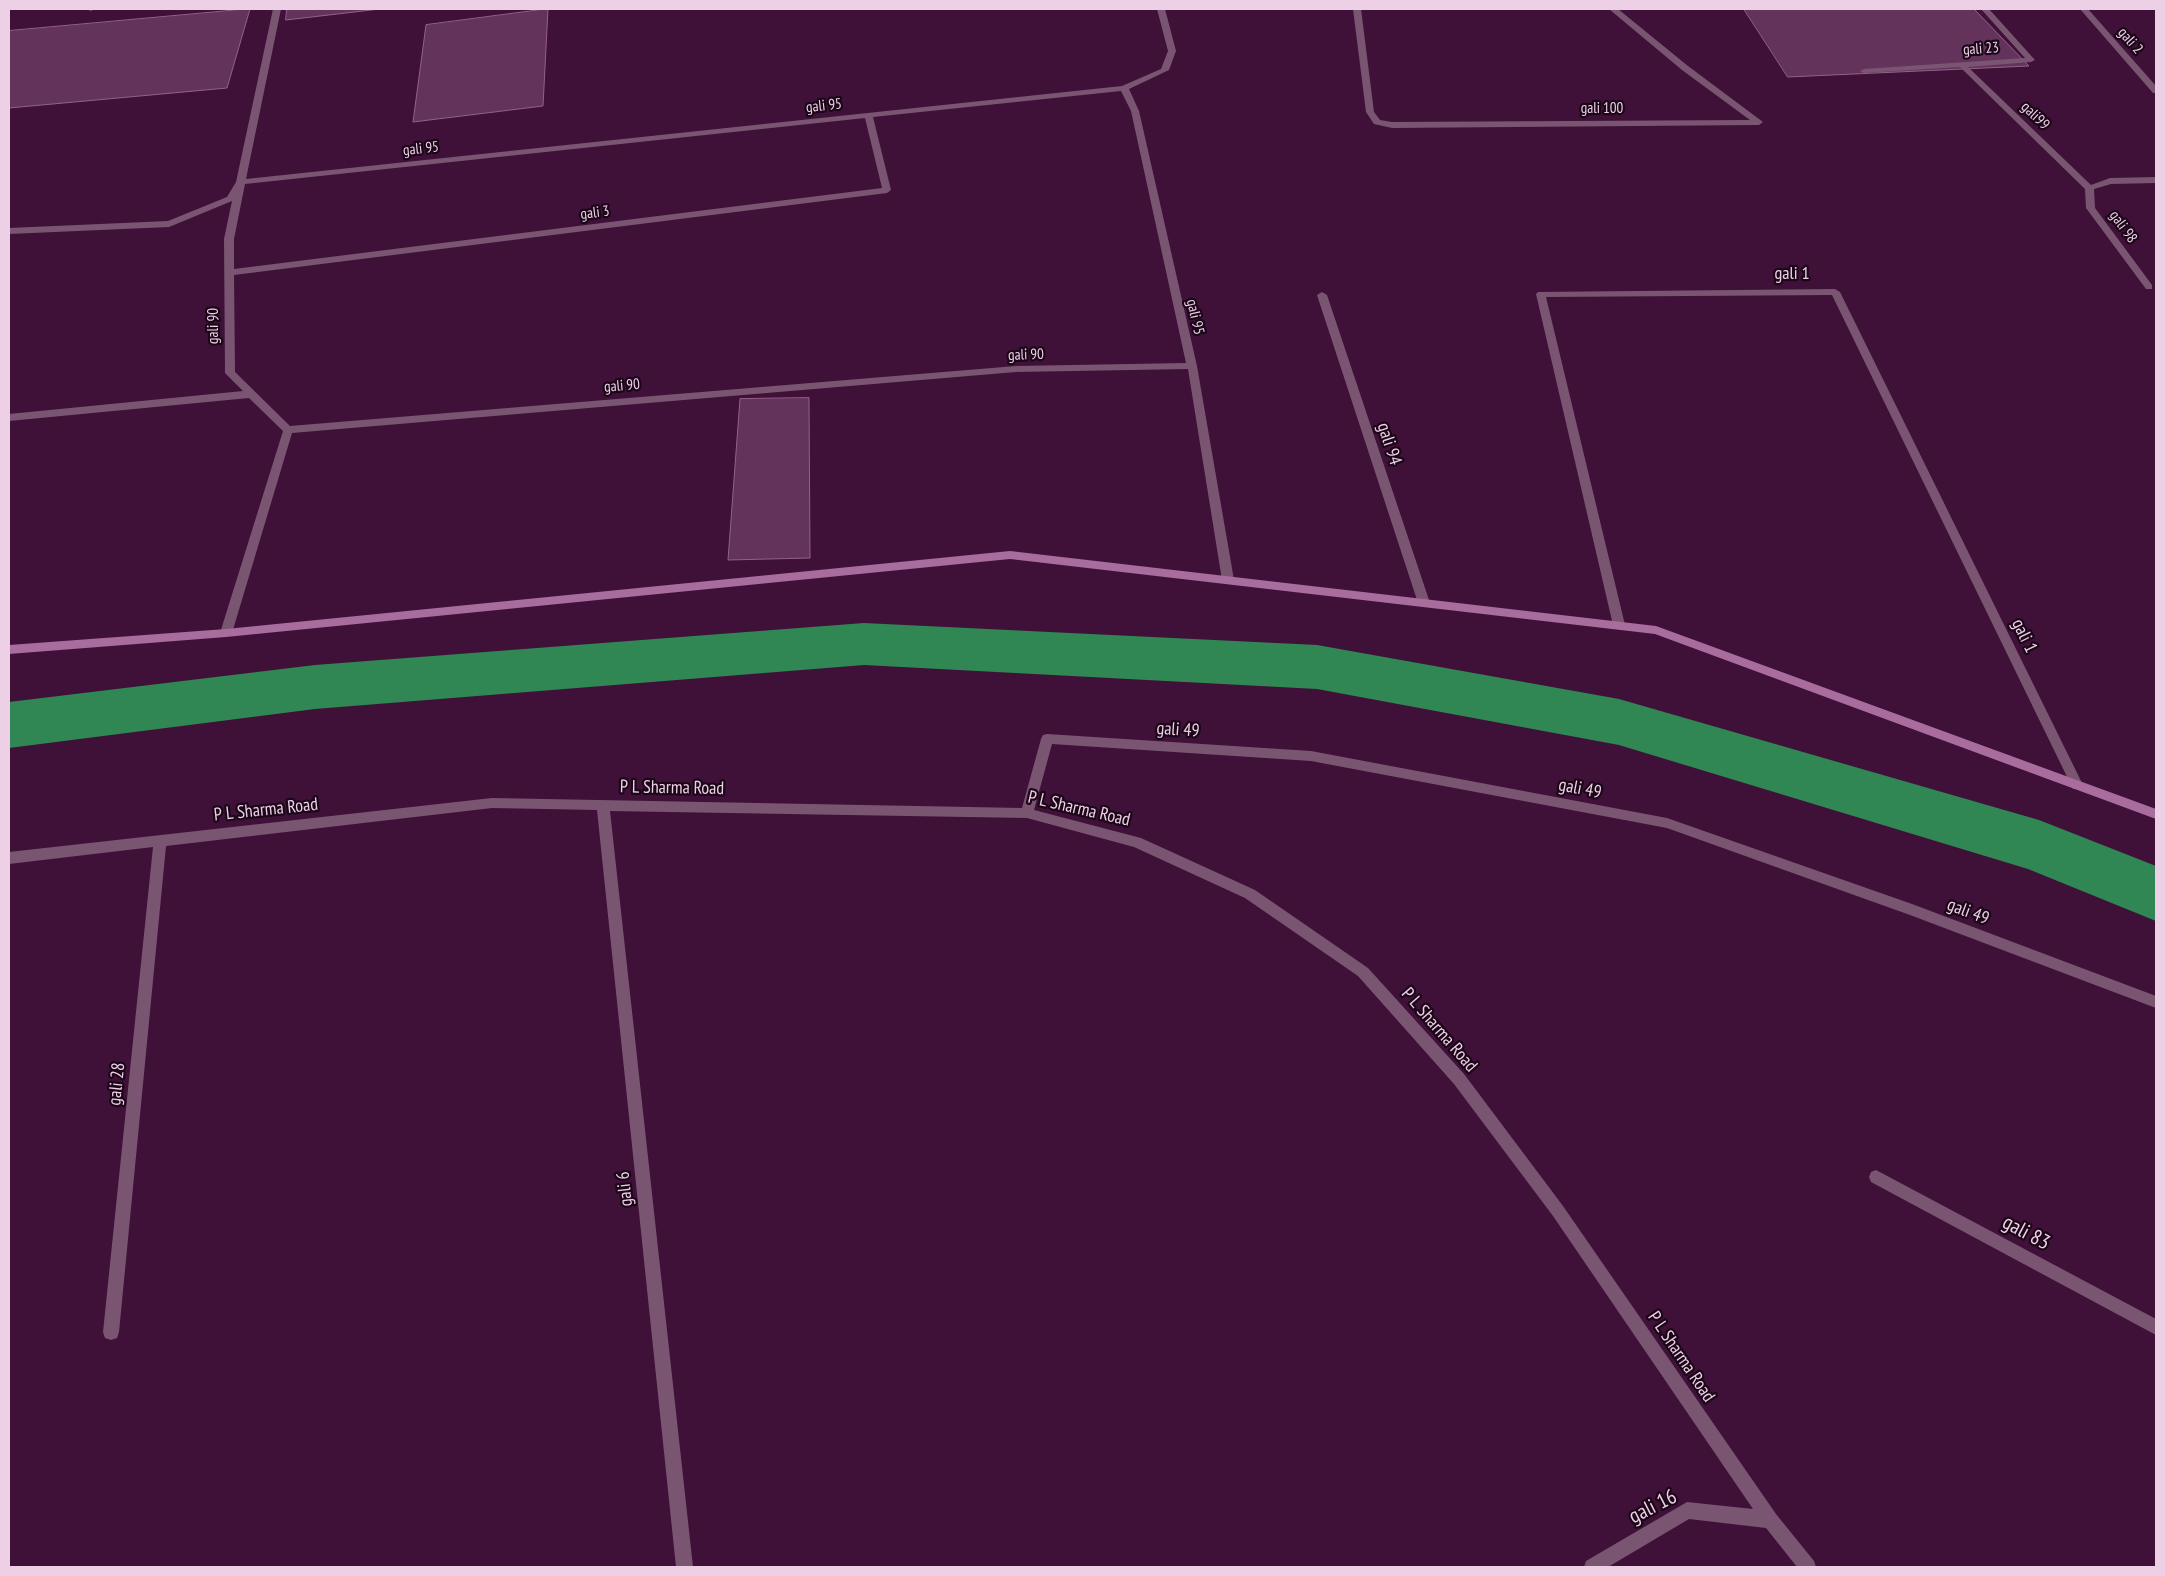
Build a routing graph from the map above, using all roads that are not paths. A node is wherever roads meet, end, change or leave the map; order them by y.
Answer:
1 (277, 9) edge
2 (1161, 9) edge
3 (1357, 9) edge
4 (1613, 9) edge
5 (1985, 9) edge
6 (2084, 9) edge
7 (1962, 65) junction
8 (1864, 71) dead end
9 (1124, 88) junction
10 (2156, 91) edge
11 (868, 115) junction
12 (2156, 180) edge
13 (241, 182) junction
14 (2089, 188) junction
15 (9, 231) edge
16 (229, 273) junction
17 (2153, 287) edge
18 (1322, 295) dead end
19 (2156, 298) edge
20 (1192, 366) junction
21 (251, 394) junction
22 (9, 417) edge
23 (288, 430) junction
24 (1228, 580) junction
25 (1424, 603) junction
26 (1619, 625) junction
27 (226, 633) junction
28 (9, 650) edge
29 (2077, 785) junction
30 (603, 806) junction
31 (1027, 814) junction
32 (2156, 814) edge
33 (160, 841) junction
34 (9, 858) edge
35 (2156, 1002) edge
36 (1876, 1177) dead end
37 (2156, 1327) edge
38 (111, 1332) dead end
39 (1770, 1520) junction
40 (685, 1567) edge
41 (1592, 1567) edge
42 (1808, 1567) edge

1 - 13 street, gali 90
2 - 9 street
3 - 4 street, gali 100
5 - 7 street, gali 23
6 - 10 street, gali 2
7 - 8 street, gali 23
7 - 14 street, gali99
9 - 11 street, gali 95
9 - 20 street, gali 95
11 - 13 street, gali 95
11 - 16 street, gali 3
12 - 14 street
13 - 15 street
13 - 16 street, gali 90
14 - 17 street, gali 98
16 - 21 street, gali 90
17 - 19 street, gali 98
18 - 25 street, gali 94
20 - 23 street, gali 90
20 - 24 street
21 - 22 street
21 - 23 street, gali 90
23 - 27 street
24 - 25 street
24 - 27 street
25 - 26 street
26 - 29 street
26 - 29 street, gali 1
27 - 28 street
29 - 32 street
30 - 31 street, P L Sharma Road
30 - 33 street, P L Sharma Road
30 - 40 street, gali 6
31 - 35 street, gali 49
31 - 39 street, P L Sharma Road
33 - 34 street, P L Sharma Road
33 - 38 street, gali 28
36 - 37 street, gali 83
39 - 41 street, gali 16
39 - 42 street, P L Sharma Road

